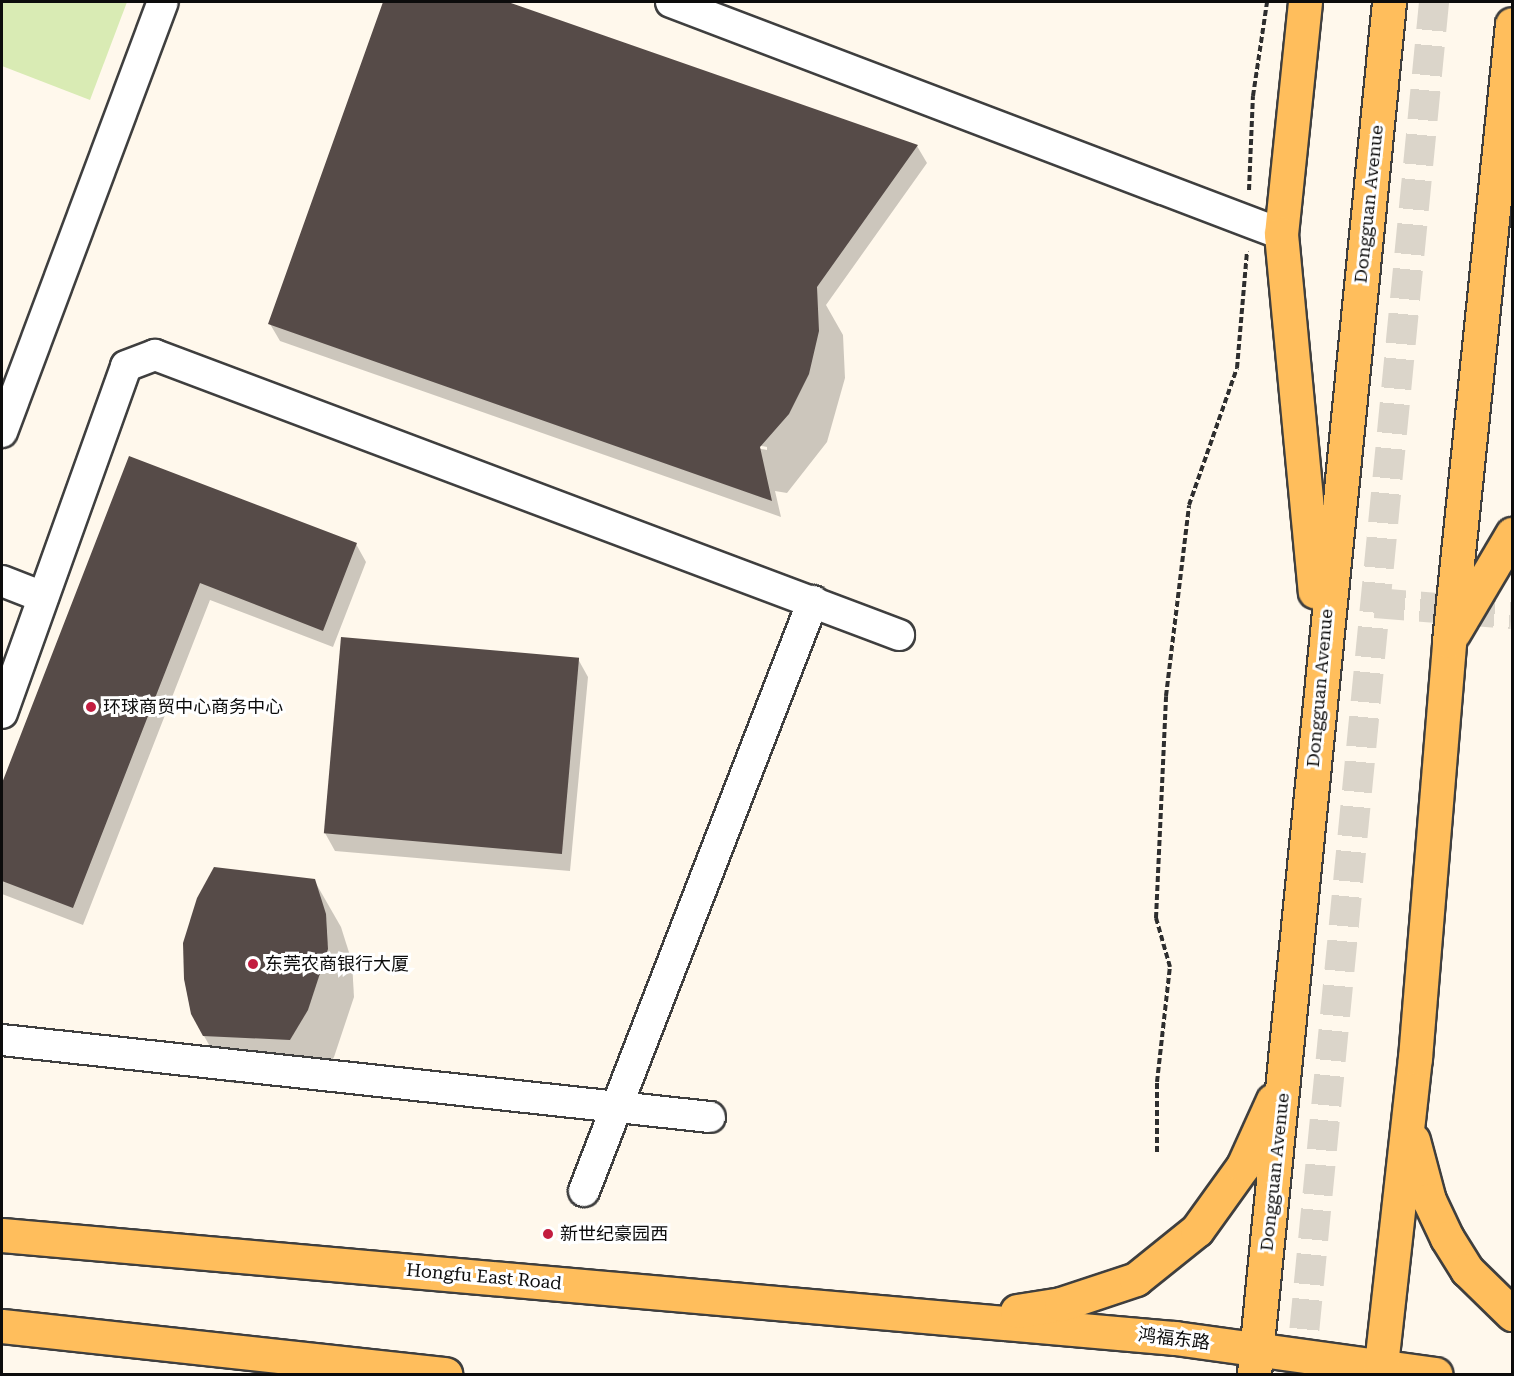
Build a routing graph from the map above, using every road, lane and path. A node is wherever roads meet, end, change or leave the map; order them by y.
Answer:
1 (163, 2) edge
2 (671, 2) edge
3 (1267, 2) edge
4 (1305, 2) edge
5 (1389, 2) edge
6 (1512, 24) edge
7 (1248, 221) junction
8 (1281, 234) junction
9 (2, 432) edge
10 (1512, 534) edge
11 (2, 581) edge
12 (43, 597) junction
13 (813, 601) junction
14 (899, 635) dead end
15 (1449, 641) junction
16 (1322, 665) junction
17 (2, 713) edge
18 (2, 1040) edge
19 (1284, 1074) junction
20 (618, 1106) junction
21 (710, 1117) dead end
22 (1408, 1119) junction
23 (1157, 1152) dead end
24 (584, 1191) dead end
25 (2, 1235) edge
26 (1512, 1314) edge
27 (966, 1319) junction
28 (2, 1326) edge
29 (1256, 1362) edge
30 (1380, 1371) edge
31 (445, 1374) edge
32 (1436, 1374) edge

1 - 9 street
2 - 7 street
3 - 7 path
4 - 8 main road
5 - 16 main road, Dongguan Avenue
6 - 15 main road
7 - 8 street
7 - 23 path
8 - 16 main road
10 - 15 main road
11 - 12 street
12 - 13 street
12 - 17 street
13 - 14 street
13 - 20 street
15 - 22 main road
16 - 19 main road, Dongguan Avenue
18 - 20 street
19 - 27 main road
19 - 29 main road, Dongguan Avenue
20 - 21 street
20 - 24 street
22 - 26 main road
22 - 30 main road
25 - 27 main road, Hongfu East Road
27 - 29 main road, 鸿福东路
28 - 31 main road
29 - 30 main road, 鸿福东路
30 - 32 main road, 鸿福东路

